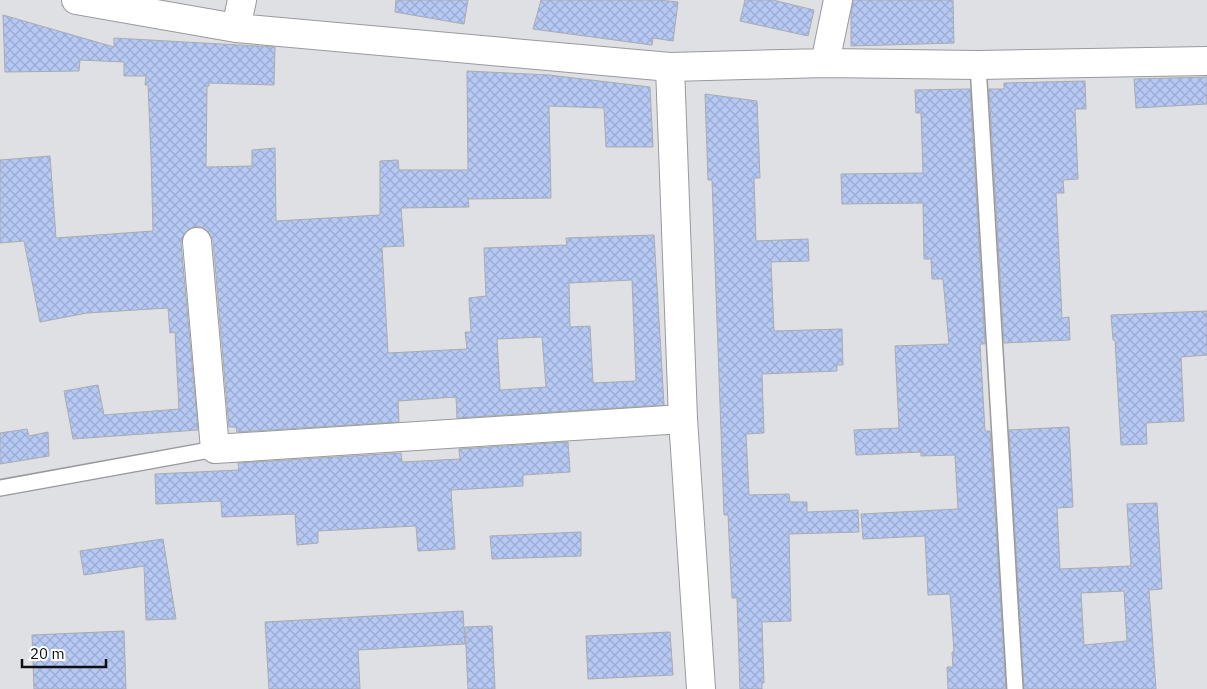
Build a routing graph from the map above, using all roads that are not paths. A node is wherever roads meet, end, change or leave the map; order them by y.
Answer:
1 (76, 0) edge
2 (242, 0) edge
3 (838, 0) edge
4 (236, 28) junction
5 (1207, 61) edge
6 (825, 63) junction
7 (978, 65) junction
8 (670, 67) junction
9 (197, 242) dead end
10 (683, 419) junction
11 (214, 449) junction
12 (0, 488) edge
13 (701, 689) edge
14 (1015, 689) edge

1 - 4 street
2 - 4 street
3 - 6 street
4 - 8 street
5 - 7 street
6 - 7 street
6 - 8 street
7 - 14 lane
8 - 10 street
9 - 11 street
10 - 11 street
10 - 13 street
11 - 12 lane

